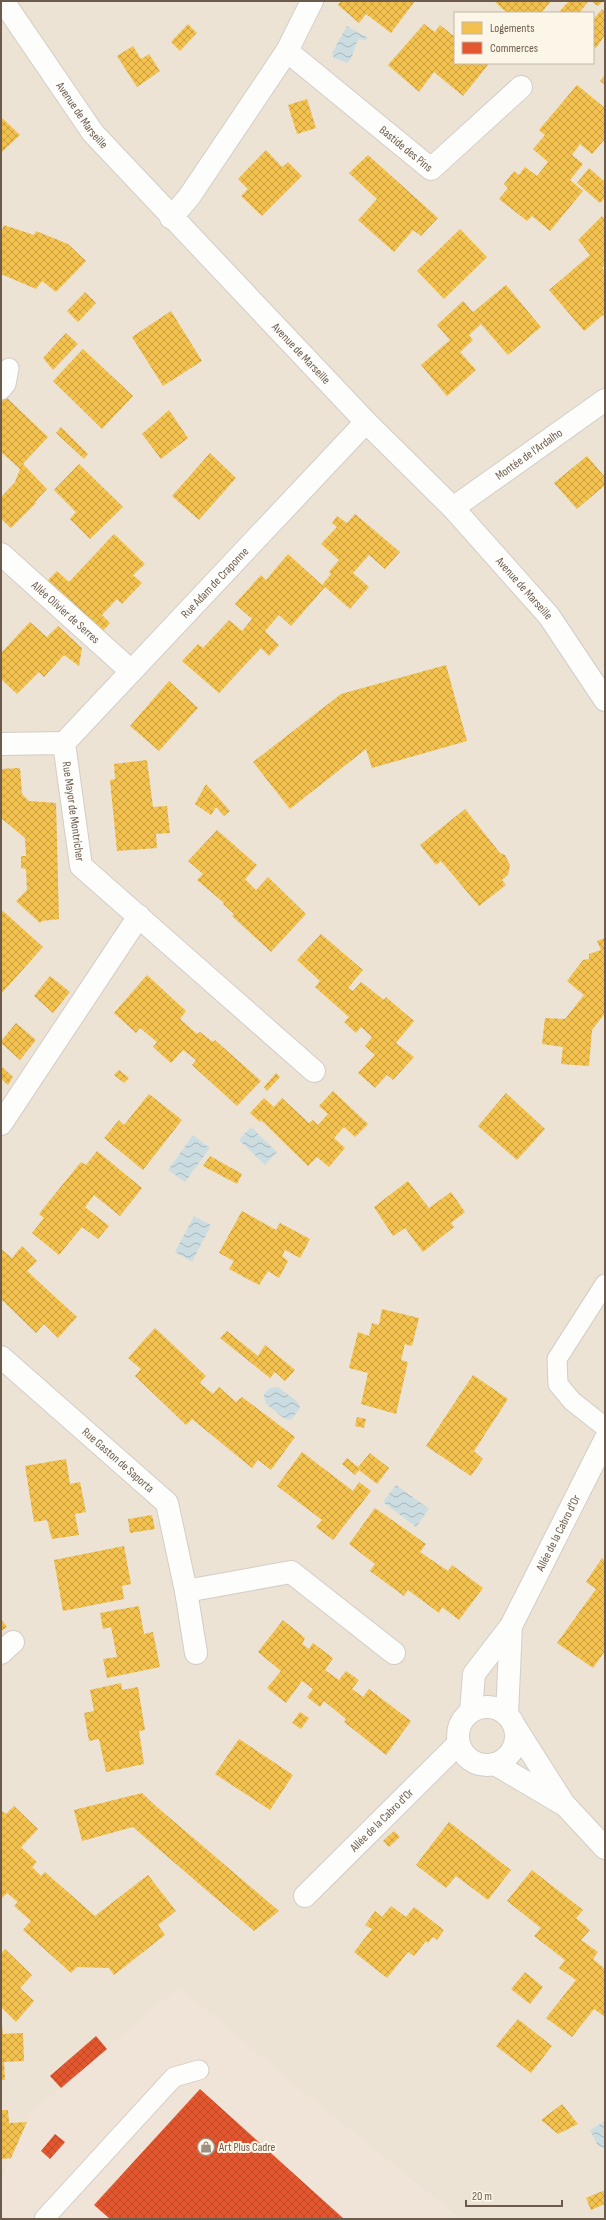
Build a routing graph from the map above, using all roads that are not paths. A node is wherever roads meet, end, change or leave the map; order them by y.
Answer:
1 (312, 1) edge
2 (3, 5) edge
3 (287, 51) junction
4 (521, 87) dead end
5 (171, 218) junction
6 (9, 368) dead end
7 (1, 390) edge
8 (605, 400) edge
9 (366, 422) junction
10 (453, 508) junction
11 (1, 554) edge
12 (131, 671) junction
13 (605, 700) edge
14 (64, 743) junction
15 (1, 744) edge
16 (139, 916) junction
17 (314, 1071) dead end
18 (1, 1124) edge
19 (605, 1284) edge
20 (1, 1357) edge
21 (605, 1427) edge
22 (605, 1440) edge
23 (186, 1591) junction
24 (511, 1626) junction
25 (196, 1654) dead end
26 (394, 1654) dead end
27 (471, 1711) junction
28 (511, 1721) junction
29 (458, 1744) junction
30 (496, 1764) junction
31 (564, 1804) junction
32 (605, 1848) edge
33 (306, 1896) dead end
34 (199, 2070) dead end
35 (44, 2219) edge

1 - 3 street
2 - 5 street, Avenue de Marseille
3 - 4 street, Bastide des Pins
3 - 5 street
5 - 9 street, Avenue de Marseille
6 - 7 lane
8 - 10 street, Montée de l'Ardalho
9 - 10 street, Avenue de Marseille
9 - 12 street, Rue Adam de Craponne
10 - 13 street, Avenue de Marseille
11 - 12 street, Allée Olivier de Serres
12 - 14 street, Rue Adam de Craponne
14 - 15 street
14 - 16 street, Rue Mayor de Montricher
16 - 17 street, Rue Mayor de Montricher
16 - 18 street
19 - 21 lane
20 - 23 street, Rue Gaston de Saporta
22 - 24 street, Allée de la Cabro d'Or
23 - 25 street, Rue Gaston de Saporta
23 - 26 street
24 - 27 street, Allée de la Cabro d'Or
24 - 28 street, Allée de la Cabro d'Or
27 - 28 street
27 - 29 street
28 - 30 street
28 - 31 street
29 - 30 street
29 - 33 street, Allée de la Cabro d'Or
30 - 31 street
31 - 32 street
34 - 35 lane

